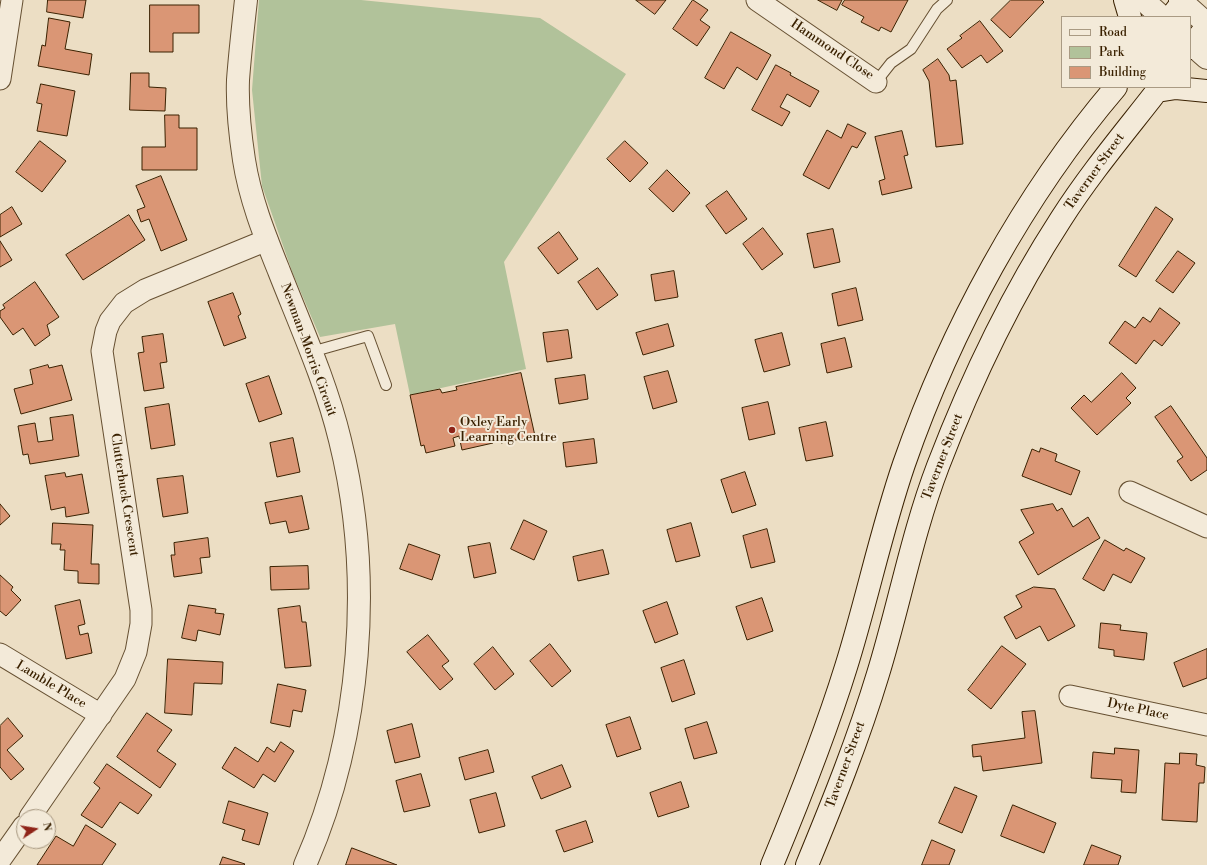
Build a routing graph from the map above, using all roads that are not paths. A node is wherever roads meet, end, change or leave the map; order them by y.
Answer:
1 (12, 0) edge
2 (246, 0) edge
3 (757, 0) edge
4 (947, 0) edge
5 (1125, 0) edge
6 (1143, 0) edge
7 (1180, 5) edge
8 (1130, 16) edge
9 (1161, 16) edge
10 (1207, 25) edge
11 (1195, 48) edge
12 (0, 78) edge
13 (876, 82) joint
14 (1115, 88) edge
15 (1158, 89) edge
16 (1207, 91) edge
17 (267, 240) junction
18 (311, 352) junction
19 (386, 385) dead end
20 (1130, 492) dead end
21 (1207, 527) edge
22 (0, 654) edge
23 (1070, 696) dead end
24 (101, 715) junction
25 (1207, 725) edge
26 (36, 809) edge
27 (16, 837) edge
28 (0, 860) edge
29 (305, 865) edge
30 (772, 865) edge
31 (807, 865) edge

1 - 12 street
2 - 17 main road, Newman-Morris Circuit
3 - 13 street, Hammond Close
4 - 13 lane, Hammond Close
5 - 8 main road
6 - 9 main road
7 - 10 main road
10 - 11 main road
14 - 30 main road
15 - 16 main road
15 - 31 main road, Taverner Street
17 - 18 main road, Newman-Morris Circuit
17 - 24 street, Clutterbuck Crescent
18 - 19 lane
18 - 29 main road, Newman-Morris Circuit
20 - 21 street
22 - 24 street, Lamble Place
23 - 25 street, Dyte Place
24 - 26 street, Clutterbuck Crescent
27 - 28 street

